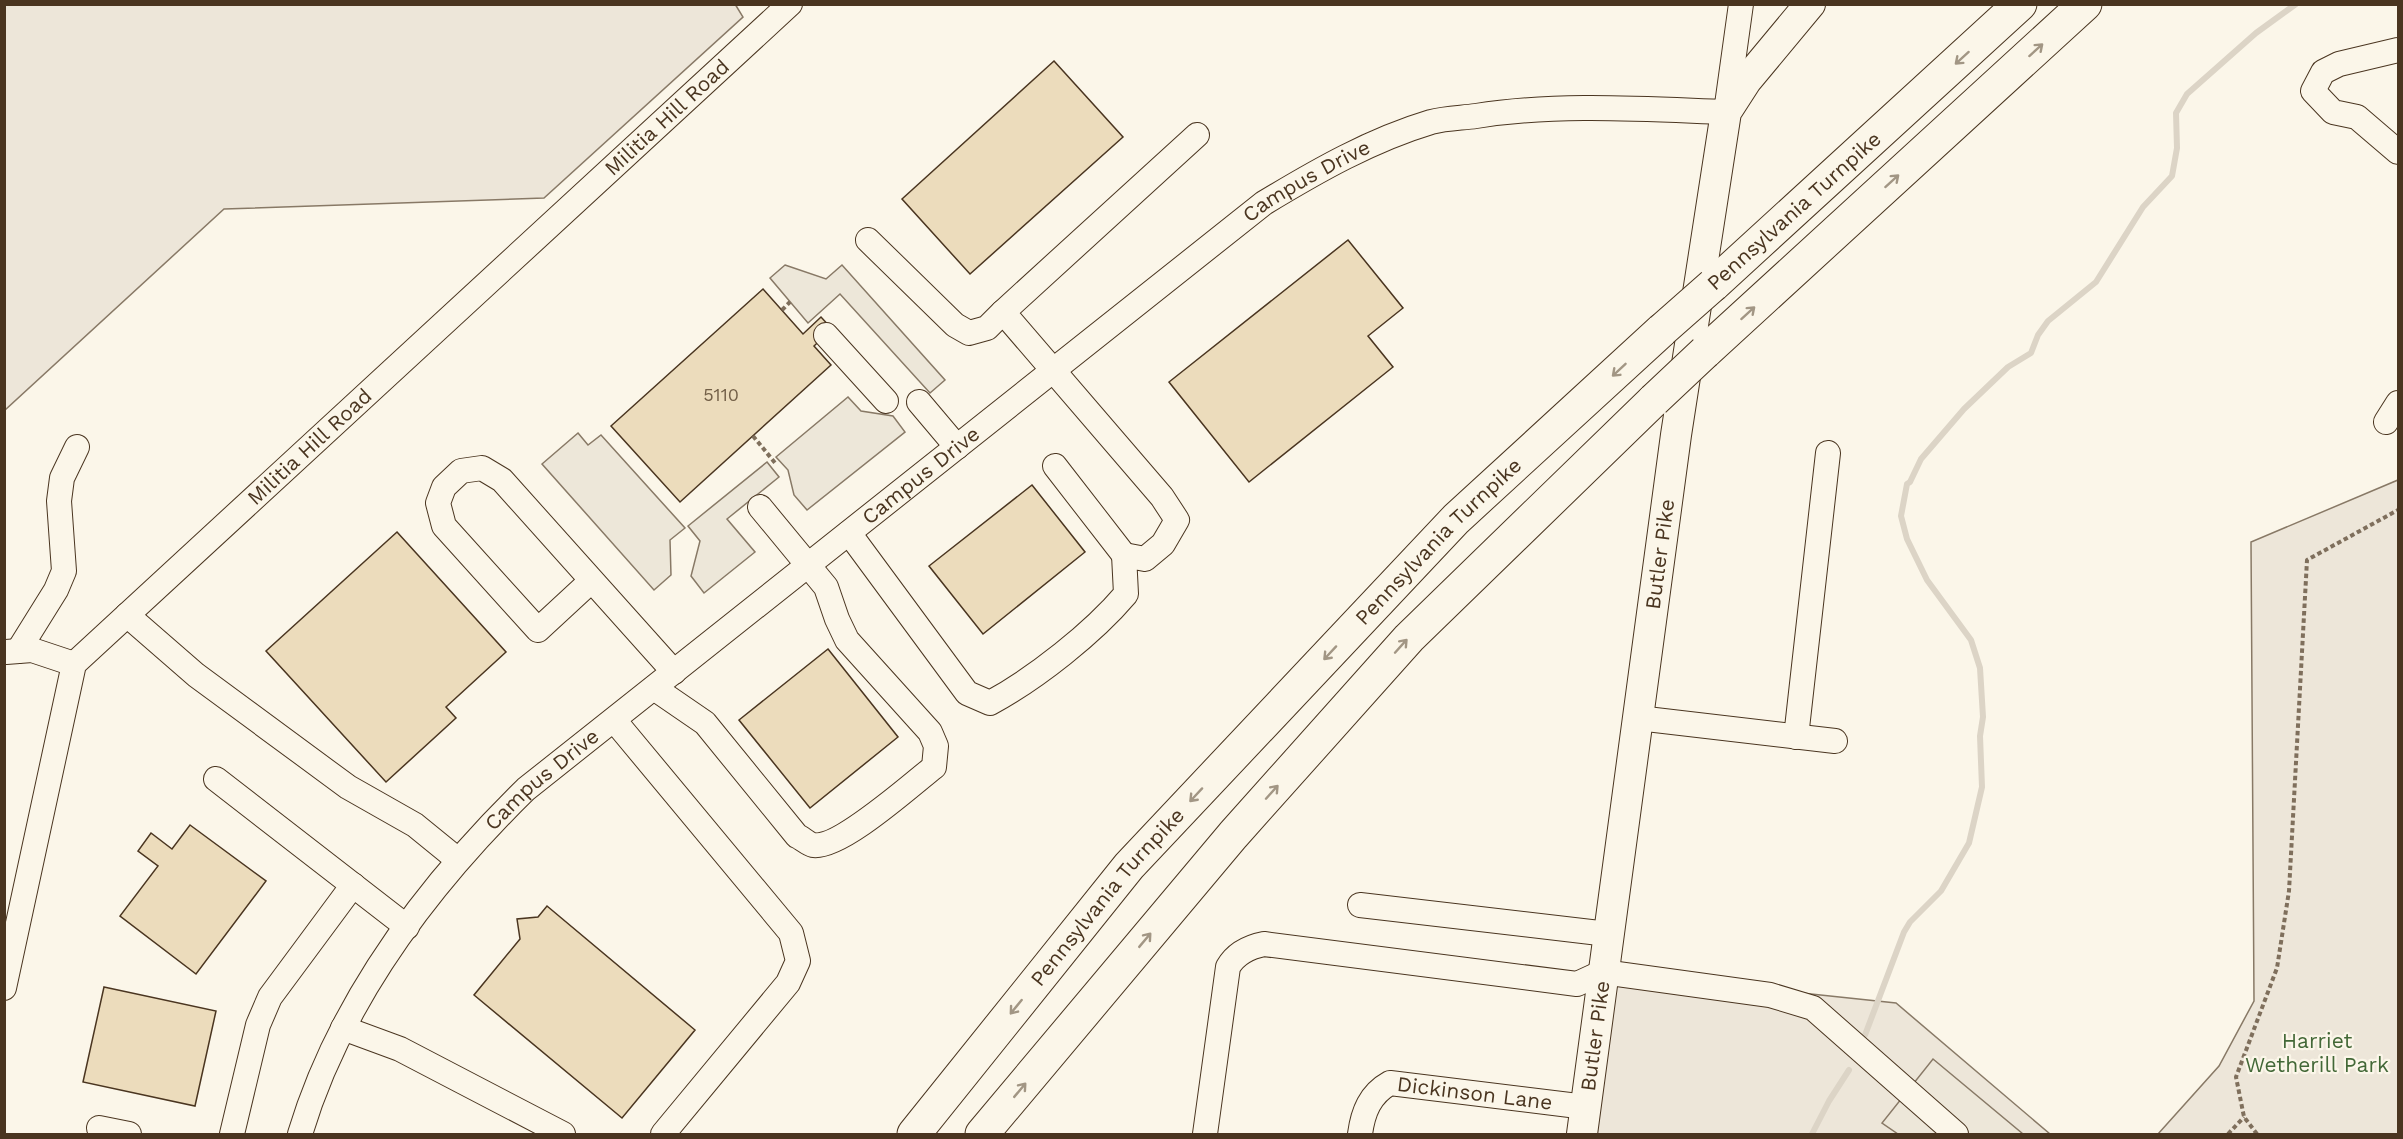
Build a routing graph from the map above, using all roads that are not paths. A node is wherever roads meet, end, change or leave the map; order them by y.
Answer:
1 (790, 4) edge
2 (1741, 4) edge
3 (1810, 4) edge
4 (2020, 4) edge
5 (2085, 4) edge
6 (2398, 50) edge
7 (1726, 112) junction
8 (1197, 135) dead end
9 (2398, 152) edge
10 (868, 240) dead end
11 (1003, 312) junction
12 (826, 335) dead end
13 (1052, 372) junction
14 (886, 401) dead end
15 (919, 402) dead end
16 (77, 447) dead end
17 (957, 447) junction
18 (1828, 453) dead end
19 (1055, 466) dead end
20 (760, 507) dead end
21 (849, 533) junction
22 (1124, 555) junction
23 (807, 566) junction
24 (591, 581) junction
25 (127, 615) junction
26 (11, 652) edge
27 (74, 664) junction
28 (674, 672) junction
29 (654, 688) junction
30 (1638, 718) junction
31 (614, 720) junction
32 (1796, 736) junction
33 (1835, 741) dead end
34 (216, 779) dead end
35 (458, 860) junction
36 (354, 885) junction
37 (1360, 904) dead end
38 (407, 927) junction
39 (1608, 934) junction
40 (1603, 972) junction
41 (4, 988) edge
42 (343, 1028) junction
43 (1584, 1121) edge
44 (99, 1128) dead end
45 (129, 1134) edge
46 (232, 1134) edge
47 (300, 1134) edge
48 (563, 1134) edge
49 (663, 1134) edge
50 (914, 1134) edge
51 (982, 1134) edge
52 (1205, 1134) edge
53 (1360, 1134) edge
54 (1956, 1134) edge

1 - 25 street, Militia Hill Road
2 - 7 street
3 - 7 main road, Butler Pike
4 -> 50 highway, Pennsylvania Turnpike, bridge
51 -> 5 highway, Pennsylvania Turnpike, bridge
6 - 9 street
7 - 13 street, Campus Drive
7 - 30 main road, Butler Pike
8 - 11 street
10 - 11 street
11 - 13 street
12 - 14 street
13 - 17 street, Campus Drive
13 - 22 street
15 - 17 street
16 - 26 street
17 - 21 street, Campus Drive
18 - 32 street
19 - 22 street
20 - 23 street
21 - 22 street
21 - 23 street, Campus Drive
23 - 28 street, Campus Drive
23 - 29 street
24 - 24 street
24 - 28 street
25 - 27 street, Militia Hill Road
25 - 35 street
26 - 27 street
27 - 41 street
28 - 29 street, Campus Drive
29 - 31 street, Campus Drive
30 - 32 street
30 - 39 main road, Butler Pike
31 - 35 street, Campus Drive
31 - 49 street
32 - 33 street
34 - 36 street
35 - 38 street, Campus Drive
36 - 38 street
36 - 46 street
37 - 39 street
38 - 42 street, Campus Drive
39 - 40 main road, Butler Pike
40 - 43 main road, Butler Pike
40 - 52 street
40 - 54 street
42 - 47 street, Campus Drive
42 - 48 street
43 - 53 street, Dickinson Lane
44 - 45 street

